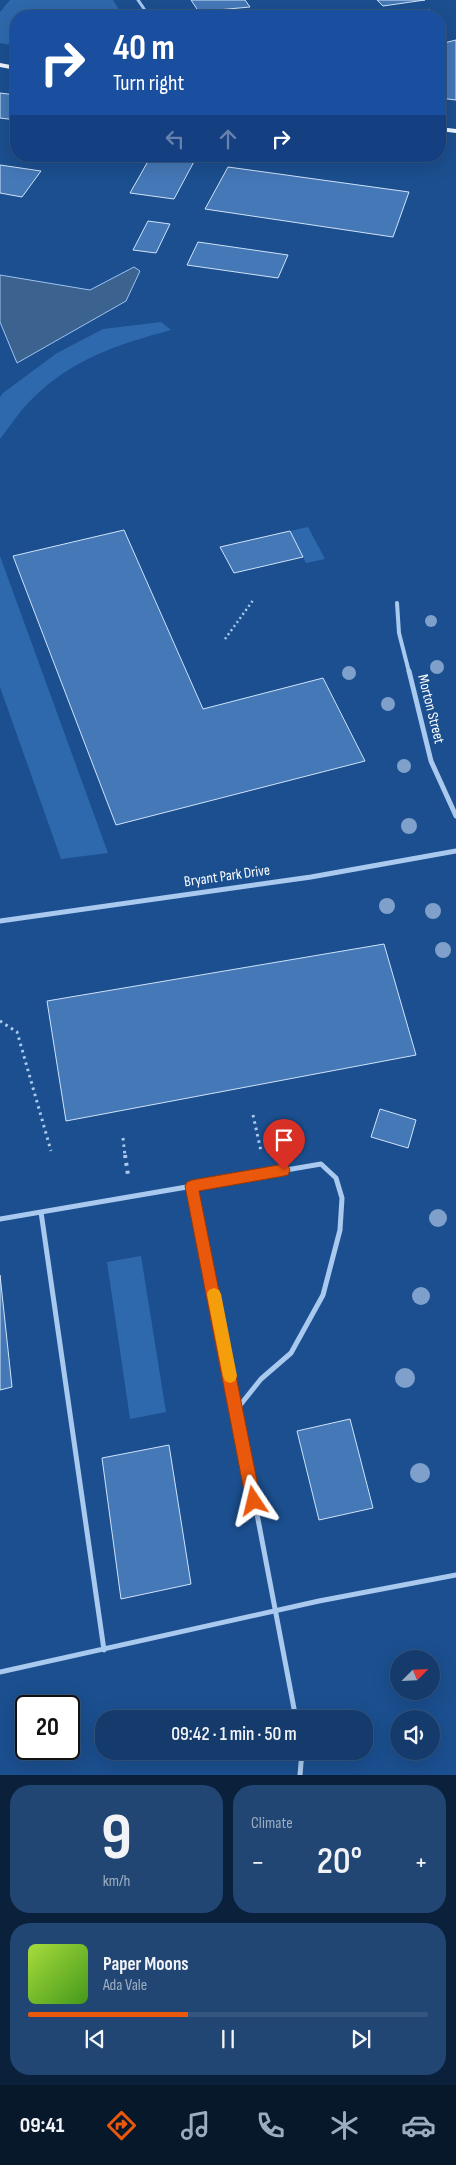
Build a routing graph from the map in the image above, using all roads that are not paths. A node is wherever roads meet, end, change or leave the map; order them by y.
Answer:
1 (397, 603) dead end
2 (456, 816) edge
3 (456, 851) edge
4 (0, 921) edge
5 (192, 1186) junction
6 (41, 1212) junction
7 (0, 1219) edge
8 (237, 1409) junction
9 (456, 1575) edge
10 (274, 1612) junction
11 (104, 1650) junction
12 (0, 1672) edge
13 (294, 1710) edge
14 (301, 1760) edge
15 (300, 1775) edge

1 - 2 street, Morton Street
3 - 4 street, Bryant Park Drive
5 - 6 lane
5 - 8 lane
5 - 8 lane
6 - 7 lane
6 - 11 lane
8 - 10 lane
9 - 10 lane
10 - 11 lane
10 - 13 lane
11 - 12 lane
14 - 15 lane

